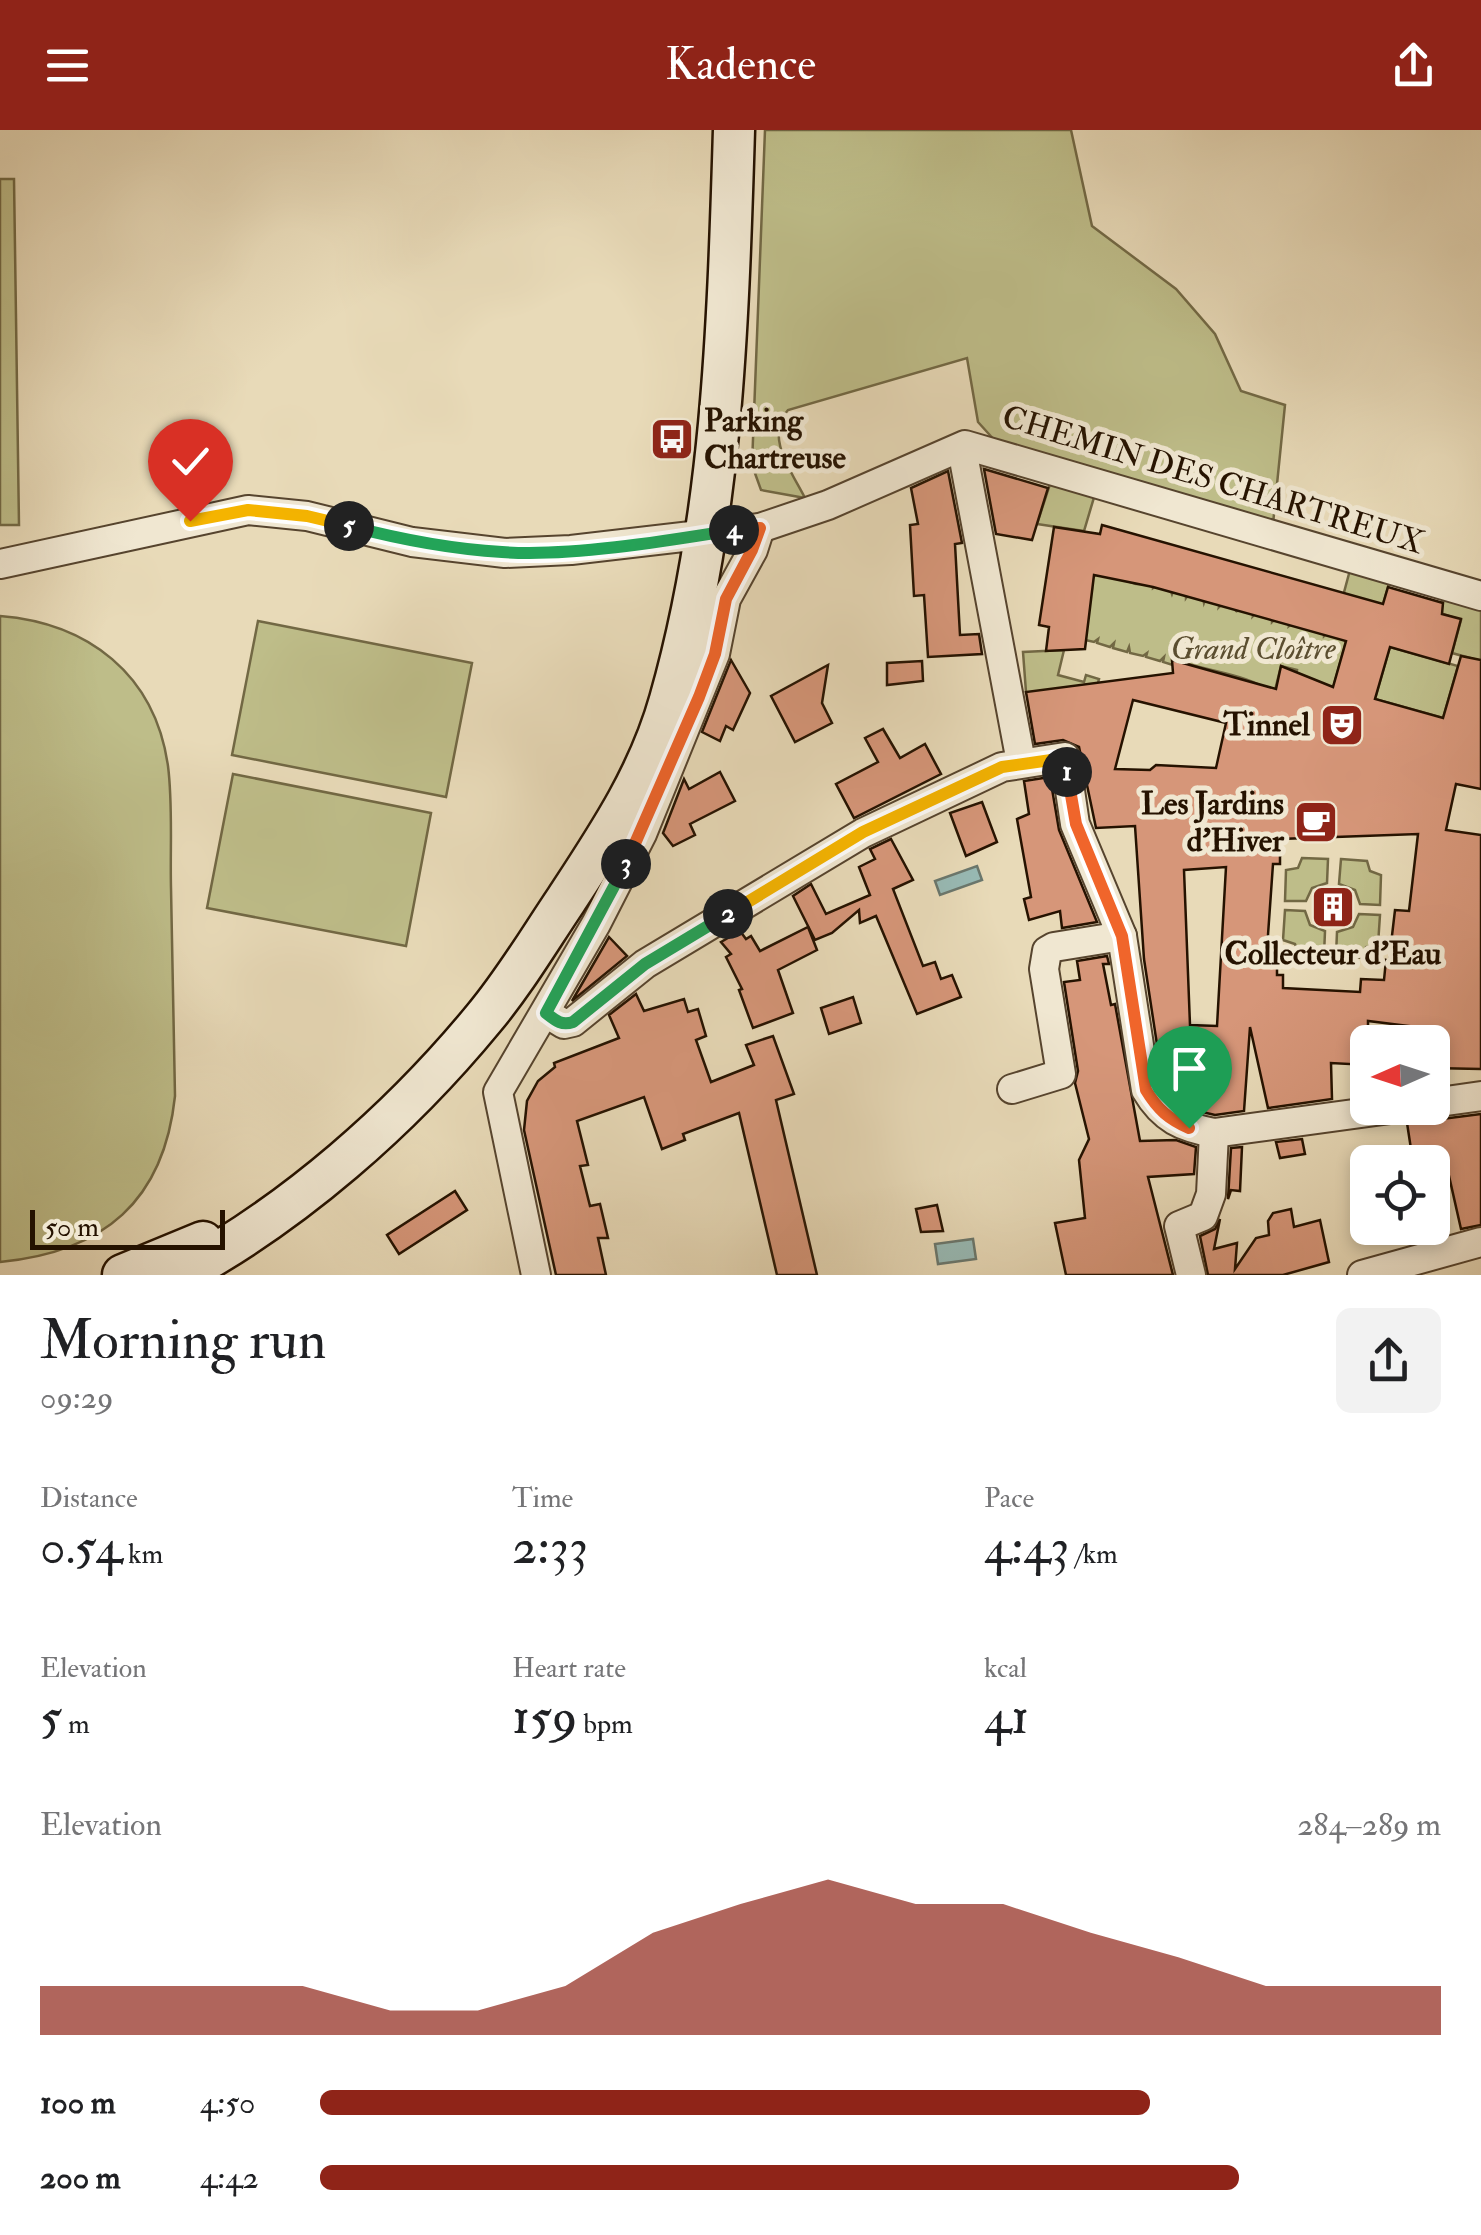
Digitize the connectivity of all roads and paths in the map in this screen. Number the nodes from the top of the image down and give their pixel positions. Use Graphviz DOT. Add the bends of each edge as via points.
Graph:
graph roads {
  1 [pos="731,130"];
  2 [pos="965,465"];
  3 [pos="760,528"];
  4 [pos="694,536"];
  5 [pos="0,564"];
  6 [pos="1481,596"];
  7 [pos="1021,762"];
  8 [pos="1122,936"];
  9 [pos="546,1013"];
  10 [pos="1012,1088"];
  11 [pos="1481,1096"];
  12 [pos="1450,1100"];
  13 [pos="1350,1115"];
  14 [pos="1214,1133"];
  15 [pos="312,1184"];
  16 [pos="1481,1242"];
  17 [pos="123,1275"];
  18 [pos="179,1275"];
  19 [pos="536,1275"];
  20 [pos="1191,1275"];
  21 [pos="1362,1275"];
  1 -- 4 [label="main road" via="728,328"];
  2 -- 7 [label="street"];
  3 -- 4 [label="street, CHEMIN DES CHARTREUX"];
  3 -- 6 [label="street, CHEMIN DES CHARTREUX" via="964,445"];
  3 -- 9 [label="street" via="726,599 715,654 642,834"];
  4 -- 5 [label="street, CHEMIN DES CHARTREUX" via="505,553 248,510"];
  4 -- 15 [label="main road" via="670,702 642,778 608,839 525,965 443,1066 383,1127"];
  7 -- 8 [label="street" via="1065,758 1076,824"];
  7 -- 9 [label="street" via="863,832 645,964 573,1022"];
  8 -- 10 [label="street" via="1046,951 1061,1074"];
  8 -- 14 [label="street" via="1146,1090 1169,1119"];
  9 -- 19 [label="street" via="498,1092"];
  11 -- 12 [label="street"];
  13 -- 14 [label="street"];
  14 -- 20 [label="street" via="1204,1216 1179,1226"];
  15 -- 17 [label="main road" via="197,1246"];
  15 -- 18 [label="main road" via="262,1225"];
  16 -- 21 [label="street"];
}
